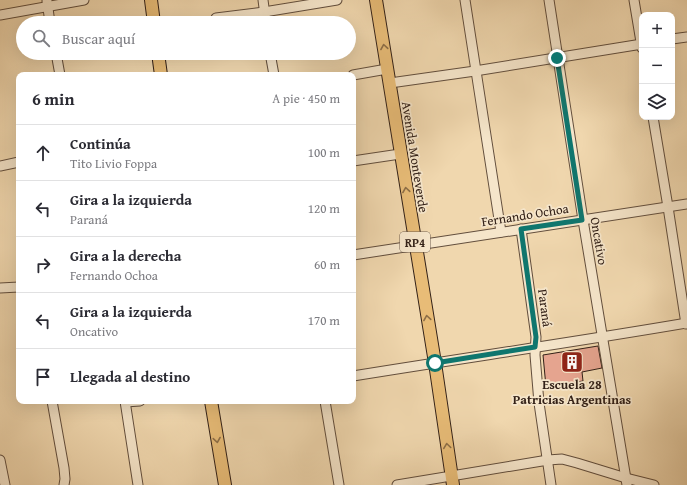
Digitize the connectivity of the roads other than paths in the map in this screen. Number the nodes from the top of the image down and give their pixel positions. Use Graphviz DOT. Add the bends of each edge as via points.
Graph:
graph roads {
  1 [pos="84,0"];
  2 [pos="151,0"];
  3 [pos="263,0"];
  4 [pos="337,0"];
  5 [pos="376,0"];
  6 [pos="465,0"];
  7 [pos="549,0"];
  8 [pos="634,0"];
  9 [pos="47,3"];
  10 [pos="264,12"];
  11 [pos="0,15"];
  12 [pos="49,16"];
  13 [pos="153,16"];
  14 [pos="232,16"];
  15 [pos="265,16"];
  16 [pos="639,29"];
  17 [pos="687,37"];
  18 [pos="675,39"];
  19 [pos="639,46"];
  20 [pos="557,58"];
  21 [pos="57,60"];
  22 [pos="159,60"];
  23 [pos="271,60"];
  24 [pos="387,70"];
  25 [pos="475,71"];
  26 [pos="59,72"];
  27 [pos="161,72"];
  28 [pos="273,72"];
  29 [pos="356,75"];
  30 [pos="390,83"];
  31 [pos="654,120"];
  32 [pos="400,154"];
  33 [pos="356,161"];
  34 [pos="16,163"];
  35 [pos="0,166"];
  36 [pos="687,204"];
  37 [pos="668,207"];
  38 [pos="582,220"];
  39 [pos="521,229"];
  40 [pos="500,232"];
  41 [pos="415,246"];
  42 [pos="356,256"];
  43 [pos="16,287"];
  44 [pos="0,288"];
  45 [pos="686,324"];
  46 [pos="603,338"];
  47 [pos="535,347"];
  48 [pos="435,363"];
  49 [pos="356,376"];
  50 [pos="53,404"];
  51 [pos="125,404"];
  52 [pos="211,404"];
  53 [pos="326,404"];
  54 [pos="0,460"];
  55 [pos="548,460"];
  56 [pos="452,481"];
  57 [pos="627,481"];
  58 [pos="4,485"];
  59 [pos="64,485"];
  60 [pos="138,485"];
  61 [pos="224,485"];
  62 [pos="339,485"];
  63 [pos="397,485"];
  64 [pos="551,485"];
  65 [pos="654,485"];
  1 -- 9 [label="street"];
  2 -- 13 [label="main road"];
  3 -- 10 [label="street"];
  4 -- 10 [label="street"];
  24 -- 5 [label="main road, Avenida Monteverde / RP4, one-way"];
  6 -- 25 [label="street"];
  7 -- 20 [label="street, Oncativo"];
  8 -- 16 [label="street"];
  9 -- 11 [label="street"];
  9 -- 12 [label="street"];
  10 -- 14 [label="street"];
  10 -- 15 [label="street"];
  17 -- 18 [label="street"];
  19 -- 20 [label="street"];
  20 -- 25 [label="street"];
  20 -- 38 [label="street, Oncativo"];
  21 -- 26 [label="street"];
  22 -- 27 [label="main road"];
  23 -- 28 [label="street"];
  24 -- 29 [label="street"];
  24 -- 30 [label="main road, Avenida Monteverde / RP4"];
  25 -- 30 [label="street"];
  25 -- 40 [label="street"];
  30 -- 32 [label="main road, Avenida Monteverde / RP4"];
  31 -- 37 [label="street"];
  32 -- 33 [label="street"];
  41 -- 32 [label="main road, Avenida Monteverde / RP4, one-way"];
  34 -- 35 [label="street"];
  36 -- 37 [label="street, Fernando Ochoa"];
  37 -- 38 [label="street, Fernando Ochoa"];
  37 -- 45 [label="street"];
  38 -- 39 [label="street, Fernando Ochoa"];
  38 -- 46 [label="street, Oncativo"];
  39 -- 40 [label="street, Fernando Ochoa"];
  39 -- 47 [label="street, Paraná" via="536,337"];
  40 -- 41 [label="street, Fernando Ochoa"];
  41 -- 42 [label="street, Fernando Ochoa"];
  48 -- 41 [label="main road, Avenida Monteverde / RP4, one-way"];
  43 -- 44 [label="street"];
  45 -- 46 [label="street"];
  46 -- 47 [label="street"];
  46 -- 57 [label="street, Oncativo"];
  47 -- 48 [label="street"];
  47 -- 55 [label="street, Paraná" via="539,404"];
  48 -- 49 [label="street"];
  56 -- 48 [label="main road, Avenida Monteverde / RP4, one-way"];
  50 -- 59 [label="street" via="64,468"];
  51 -- 60 [label="street"];
  52 -- 61 [label="main road, one-way"];
  53 -- 62 [label="street"];
  54 -- 58 [label="street"];
  55 -- 56 [label="street"];
  55 -- 57 [label="street" via="562,459"];
  55 -- 64 [label="street, Paraná"];
  56 -- 63 [label="street"];
  57 -- 65 [label="street"];
}
